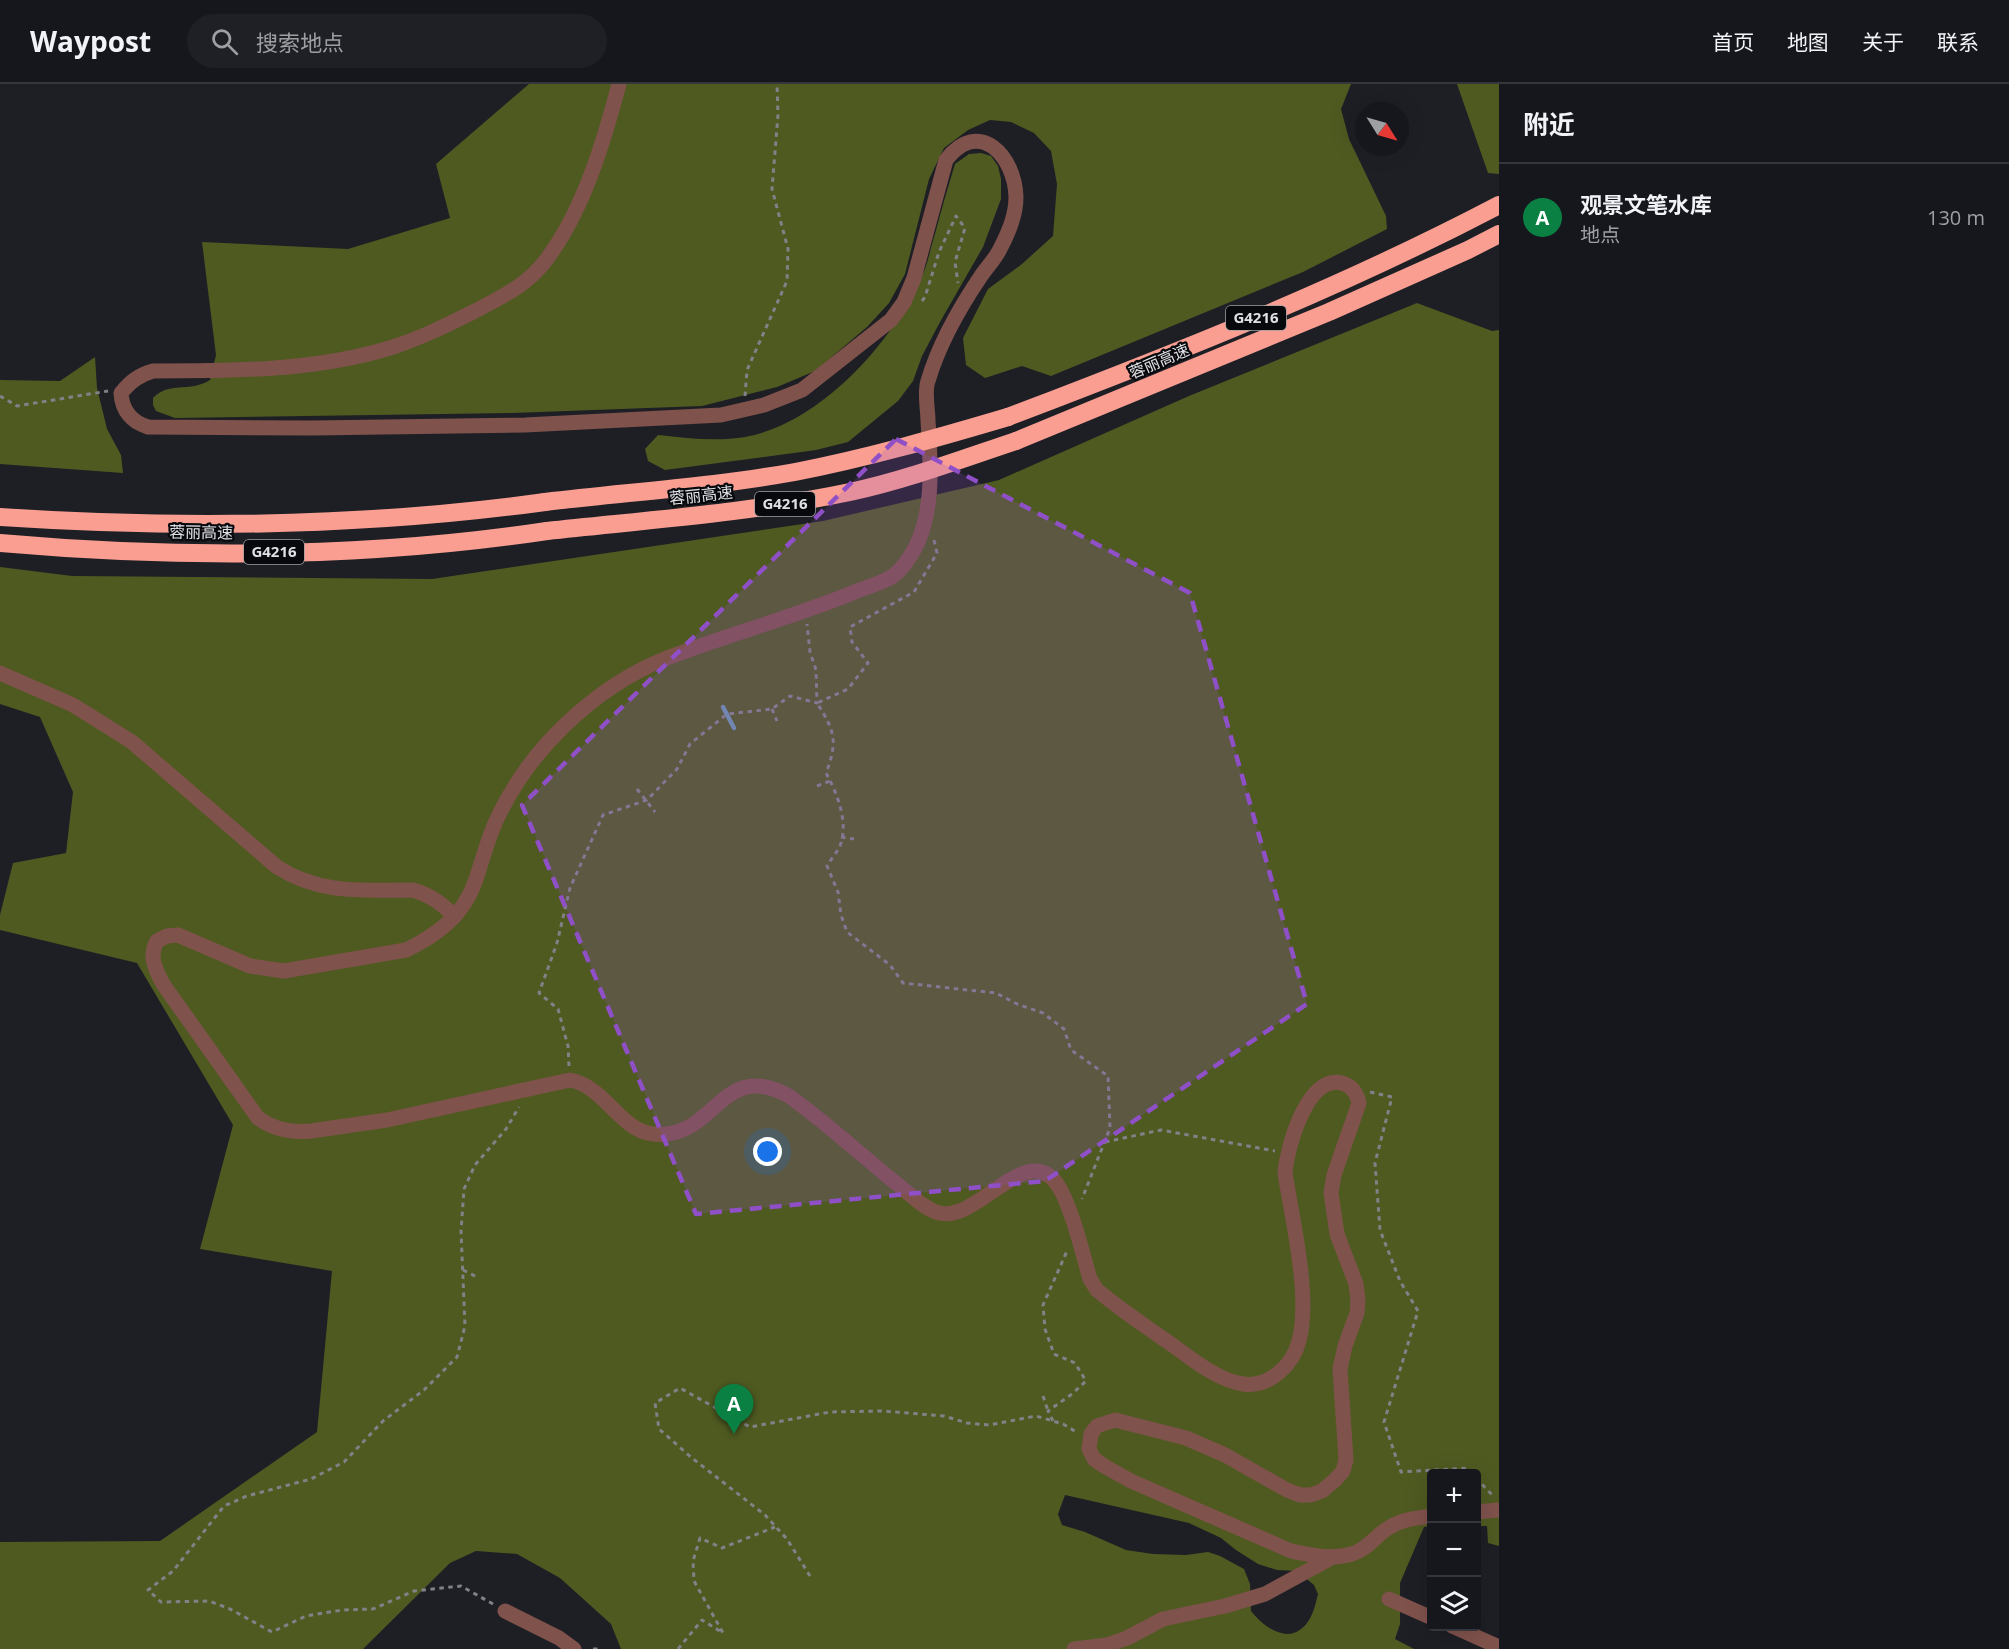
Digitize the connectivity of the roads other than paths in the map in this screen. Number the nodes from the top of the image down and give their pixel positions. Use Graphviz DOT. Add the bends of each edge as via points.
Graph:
graph roads {
  1 [pos="619,84"];
  2 [pos="1499,205"];
  3 [pos="1499,234"];
  4 [pos="0,518"];
  5 [pos="0,543"];
  6 [pos="0,674"];
  7 [pos="454,917"];
  8 [pos="1499,1510"];
  9 [pos="1481,1512"];
  10 [pos="1427,1516"];
  11 [pos="1333,1557"];
  12 [pos="1389,1599"];
  13 [pos="505,1611"];
  14 [pos="1427,1616"];
  15 [pos="1463,1631"];
  16 [pos="1499,1647"];
  17 [pos="574,1649"];
  18 [pos="1074,1649"];
  1 -- 7 [label="street" via="595,164 558,243 537,271 509,294 436,331 369,353 255,369 153,371 136,377 121,393 128,415 148,426 525,425 721,415 745,410 802,390 891,321 915,278 946,160 958,147 976,142 990,145 1002,154 1012,176 1015,212 1000,250 953,324 927,384 928,508 918,544 903,566 893,576 665,659 622,681 583,710 548,743 518,781 487,843 474,885"];
  2 -- 4 [label="highway, 蓉丽高速 / G4216, bridge" via="1288,304 1008,417 896,450 794,472 729,483 416,517 283,524 119,524"];
  3 -- 5 [label="highway, 蓉丽高速 / G4216, bridge" via="1329,312 1016,441 853,491 764,508 479,541 343,551 188,552"];
  6 -- 7 [label="street" via="63,700 117,731 288,874 309,884 338,890 412,890 432,897"];
  7 -- 11 [label="street" via="439,932 406,950 284,971 250,966 178,935 157,941 153,963 163,984 258,1118 277,1129 300,1132 387,1120 570,1080 589,1087 629,1125 653,1134 667,1134 686,1128 744,1087 761,1085 779,1090 799,1103 936,1212 956,1213 1017,1175 1040,1171 1056,1183 1064,1197 1097,1290 1199,1363 1242,1384 1268,1381 1283,1369 1299,1340 1303,1311 1301,1273 1285,1173 1288,1153 1298,1122 1318,1090 1336,1083 1351,1088 1359,1103 1331,1193 1337,1234 1356,1284 1358,1301 1340,1369 1346,1460 1342,1471 1322,1491 1300,1495 1186,1438 1115,1420 1097,1426 1091,1434 1089,1449 1104,1466 1173,1500 1291,1551"];
  8 -- 9 [label="street"];
  10 -- 11 [label="street" via="1390,1527 1353,1554"];
  11 -- 18 [label="street" via="1265,1594 1163,1619 1107,1645"];
  12 -- 14 [label="street"];
  13 -- 17 [label="street"];
  15 -- 16 [label="street"];
}
